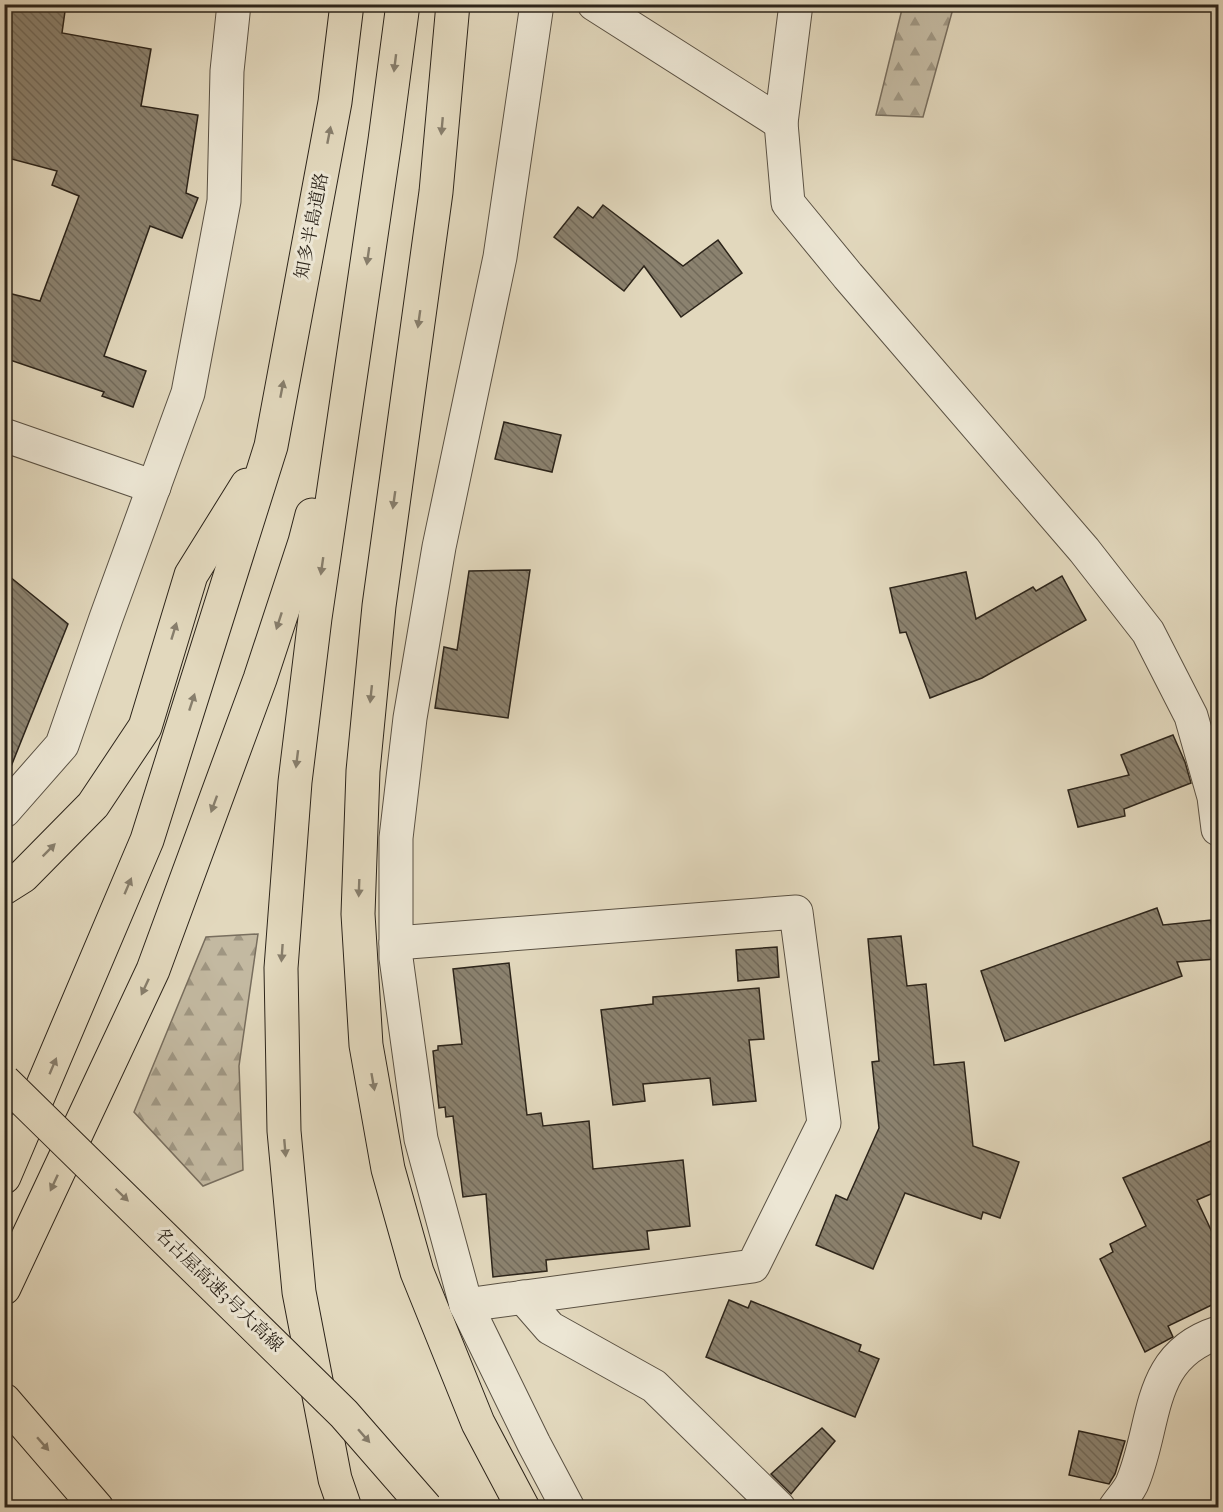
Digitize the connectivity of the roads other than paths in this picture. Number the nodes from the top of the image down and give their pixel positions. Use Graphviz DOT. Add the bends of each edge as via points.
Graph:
graph roads {
  1 [pos="234,4"];
  2 [pos="347,4"];
  3 [pos="403,4"];
  4 [pos="453,4"];
  5 [pos="477,4"];
  6 [pos="537,4"];
  7 [pos="594,4"];
  8 [pos="796,4"];
  9 [pos="447,79"];
  10 [pos="781,123"];
  11 [pos="355,341"];
  12 [pos="4,435"];
  13 [pos="271,446"];
  14 [pos="154,486"];
  15 [pos="4,811"];
  16 [pos="1218,829"];
  17 [pos="4,888"];
  18 [pos="396,943"];
  19 [pos="4,1081"];
  20 [pos="4,1177"];
  21 [pos="4,1288"];
  22 [pos="523,1298"];
  23 [pos="466,1305"];
  24 [pos="1218,1333"];
  25 [pos="4,1400"];
  26 [pos="97,1508"];
  27 [pos="345,1508"];
  28 [pos="426,1508"];
  29 [pos="523,1508"];
  30 [pos="568,1508"];
  31 [pos="779,1508"];
  32 [pos="1115,1508"];
  1 -- 14 [label="street" via="227,71 224,201 188,393"];
  13 -- 2 [label="highway, 知多半島道路, one-way" via="335,102"];
  3 -- 11 [label="highway, one-way"];
  4 -- 9 [label="highway"];
  5 -- 9 [label="highway"];
  6 -- 18 [label="street" via="500,257 439,547 410,718 396,838"];
  7 -- 10 [label="street"];
  8 -- 10 [label="street"];
  9 -- 29 [label="highway, one-way" via="436,192 379,606 363,771 358,914 366,1045 388,1169 417,1272 478,1423"];
  10 -- 16 [label="street" via="788,203 1084,550 1148,632 1191,716 1214,797"];
  11 -- 21 [label="highway, one-way" via="305,542 260,679 153,970"];
  11 -- 27 [label="highway, one-way" via="295,782 280,968 284,1131 299,1292 335,1479"];
  12 -- 14 [label="street"];
  17 -- 13 [label="highway, one-way" via="23,876 93,806 145,727 191,575"];
  20 -- 13 [label="highway, 知多半島道路, one-way" via="147,840"];
  14 -- 15 [label="street" via="62,745"];
  18 -- 22 [label="street" via="796,912 824,1122 753,1266"];
  18 -- 23 [label="street" via="421,1139"];
  19 -- 28 [label="highway, 名古屋高速3号大高線, one-way, bridge" via="344,1414"];
  22 -- 23 [label="street"];
  22 -- 31 [label="street" via="550,1328 654,1386"];
  23 -- 30 [label="street"];
  24 -- 32 [label="street" via="1187,1347 1163,1377 1133,1483"];
  25 -- 26 [label="highway, one-way"];
}
